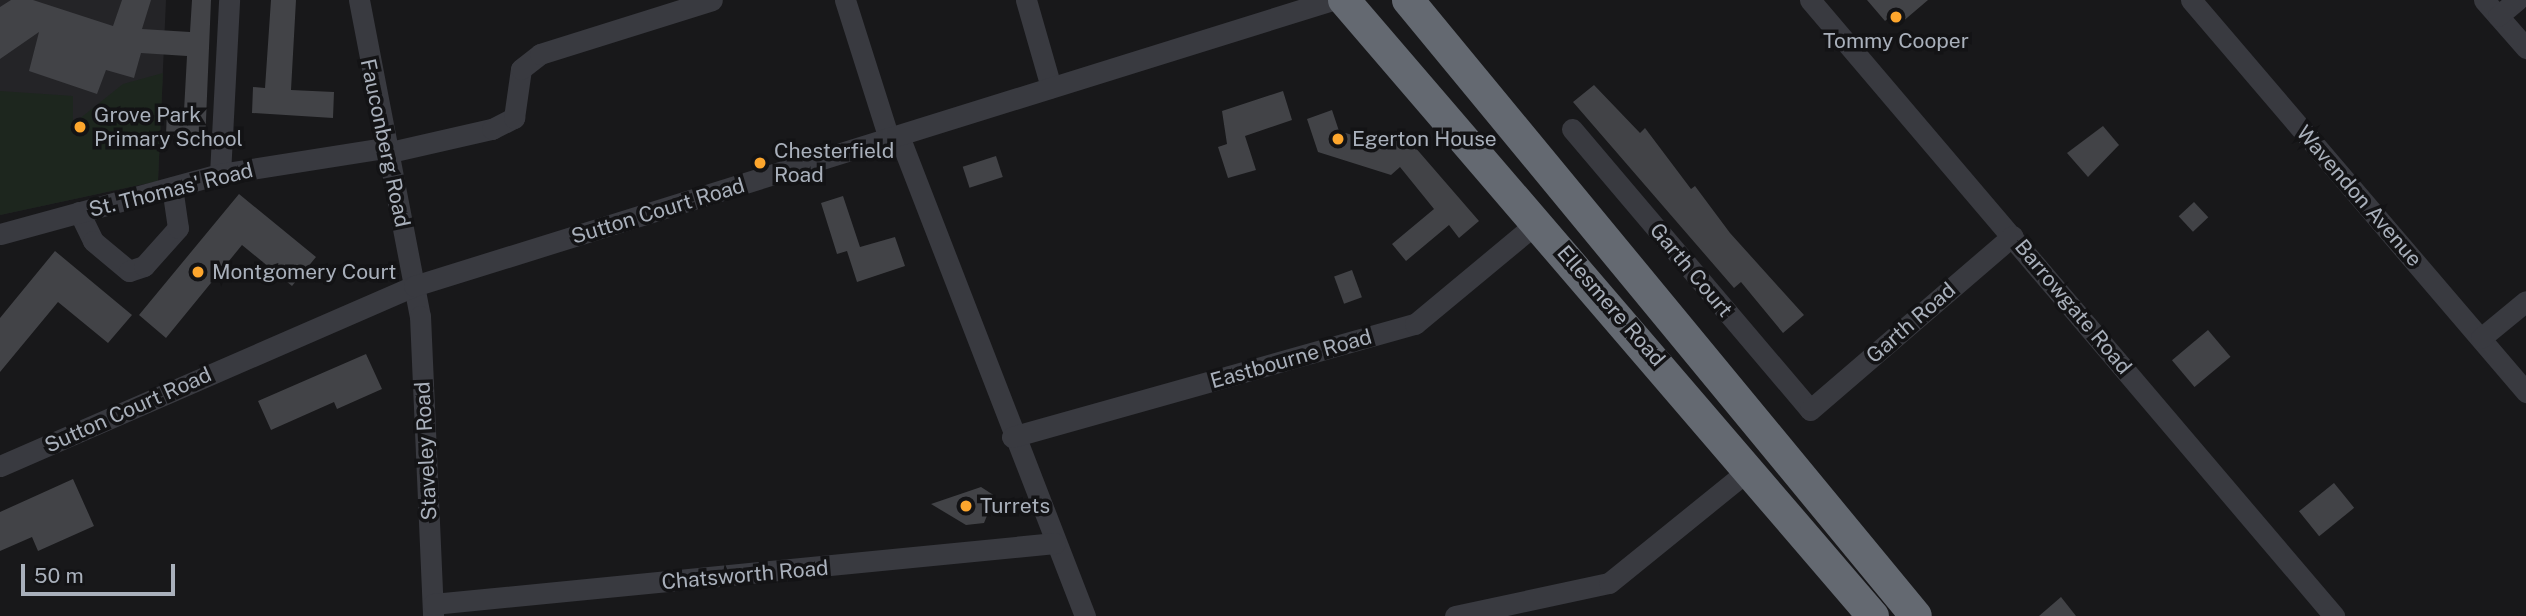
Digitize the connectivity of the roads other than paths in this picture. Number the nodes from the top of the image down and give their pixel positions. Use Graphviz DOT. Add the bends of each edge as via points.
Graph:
graph roads {
  1 [pos="229,0"];
  2 [pos="359,0"];
  3 [pos="712,0"];
  4 [pos="845,0"];
  5 [pos="1026,0"];
  6 [pos="1332,0"];
  7 [pos="1344,0"];
  8 [pos="1408,0"];
  9 [pos="1810,0"];
  10 [pos="2191,0"];
  11 [pos="2484,0"];
  12 [pos="2517,0"];
  13 [pos="2498,16"];
  14 [pos="2526,48"];
  15 [pos="1051,87"];
  16 [pos="1572,129"];
  17 [pos="894,137"];
  18 [pos="386,151"];
  19 [pos="220,174"];
  20 [pos="172,187"];
  21 [pos="79,212"];
  22 [pos="1538,222"];
  23 [pos="0,234"];
  24 [pos="2012,236"];
  25 [pos="414,286"];
  26 [pos="2526,301"];
  27 [pos="2481,338"];
  28 [pos="2526,392"];
  29 [pos="1810,410"];
  30 [pos="1013,437"];
  31 [pos="0,466"];
  32 [pos="1750,469"];
  33 [pos="1055,543"];
  34 [pos="1552,606"];
  35 [pos="433,610"];
  36 [pos="1085,616"];
  37 [pos="1455,616"];
  38 [pos="1873,616"];
  39 [pos="1916,616"];
  40 [pos="2334,616"];
  1 -- 19 [label="street"];
  2 -- 18 [label="street, Fauconberg Road"];
  3 -- 18 [label="street, St. Thomas' Road" via="540,54 521,69 514,118 492,129"];
  4 -- 17 [label="street"];
  5 -- 15 [label="street"];
  6 -- 15 [label="street, Sutton Court Road"];
  7 -- 22 [label="highway, Ellesmere Road"];
  8 -- 39 [label="highway, Ellesmere Road"];
  9 -- 24 [label="street, Barrowgate Road"];
  10 -- 27 [label="street, Wavendon Avenue"];
  11 -- 13 [label="street"];
  12 -- 13 [label="street"];
  13 -- 14 [label="street"];
  15 -- 17 [label="street, Sutton Court Road"];
  16 -- 29 [label="street, Garth Court"];
  17 -- 25 [label="street, Sutton Court Road"];
  17 -- 30 [label="street"];
  18 -- 19 [label="street, St. Thomas' Road"];
  18 -- 25 [label="street, Fauconberg Road"];
  19 -- 20 [label="street, St. Thomas' Road"];
  20 -- 21 [label="street, St. Thomas' Road"];
  20 -- 21 [label="street" via="178,228 144,266 129,271 93,241"];
  21 -- 23 [label="street, St. Thomas' Road"];
  22 -- 30 [label="street, Eastbourne Road" via="1415,324"];
  22 -- 32 [label="highway, Ellesmere Road"];
  24 -- 29 [label="street, Garth Road"];
  24 -- 40 [label="street, Barrowgate Road"];
  25 -- 31 [label="street, Sutton Court Road"];
  25 -- 35 [label="street, Staveley Road"];
  26 -- 27 [label="street"];
  27 -- 28 [label="street, Wavendon Avenue"];
  30 -- 33 [label="street"];
  32 -- 34 [label="street" via="1609,583"];
  32 -- 38 [label="highway, Ellesmere Road"];
  33 -- 35 [label="street, Chatsworth Road"];
  33 -- 36 [label="street"];
  34 -- 37 [label="street"];
}
